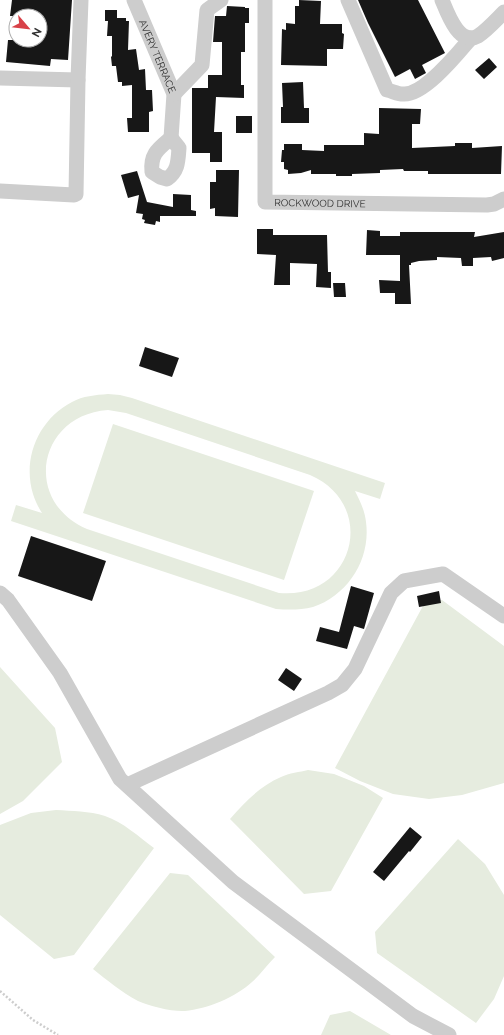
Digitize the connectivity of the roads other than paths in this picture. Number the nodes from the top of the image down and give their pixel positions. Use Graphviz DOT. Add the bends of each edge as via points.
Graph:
graph roads {
  1 [pos="81,0"];
  2 [pos="134,0"];
  3 [pos="221,0"];
  4 [pos="265,0"];
  5 [pos="348,0"];
  6 [pos="442,0"];
  7 [pos="504,12"];
  8 [pos="471,38"];
  9 [pos="0,78"];
  10 [pos="78,80"];
  11 [pos="174,94"];
  12 [pos="171,138"];
  13 [pos="0,190"];
  14 [pos="504,199"];
  15 [pos="0,593"];
  16 [pos="504,616"];
  17 [pos="127,785"];
  18 [pos="449,1035"];
  1 -- 10 [label="street"];
  2 -- 11 [label="street, AVERY TERRACE"];
  3 -- 11 [label="street" via="207,10 202,65"];
  4 -- 14 [label="street, ROCKWOOD DRIVE" via="265,202 487,205"];
  5 -- 8 [label="street" via="388,90 404,94 430,82"];
  6 -- 8 [label="street" via="454,26"];
  7 -- 8 [label="street" via="478,36"];
  9 -- 10 [label="street"];
  10 -- 13 [label="street" via="76,194"];
  11 -- 12 [label="street, AVERY TERRACE"];
  15 -- 17 [label="street" via="8,600 60,673 120,779"];
  16 -- 17 [label="street" via="442,574 404,581 391,593 355,670 342,685 328,694"];
  17 -- 18 [label="street" via="233,882 414,1016"];
}
